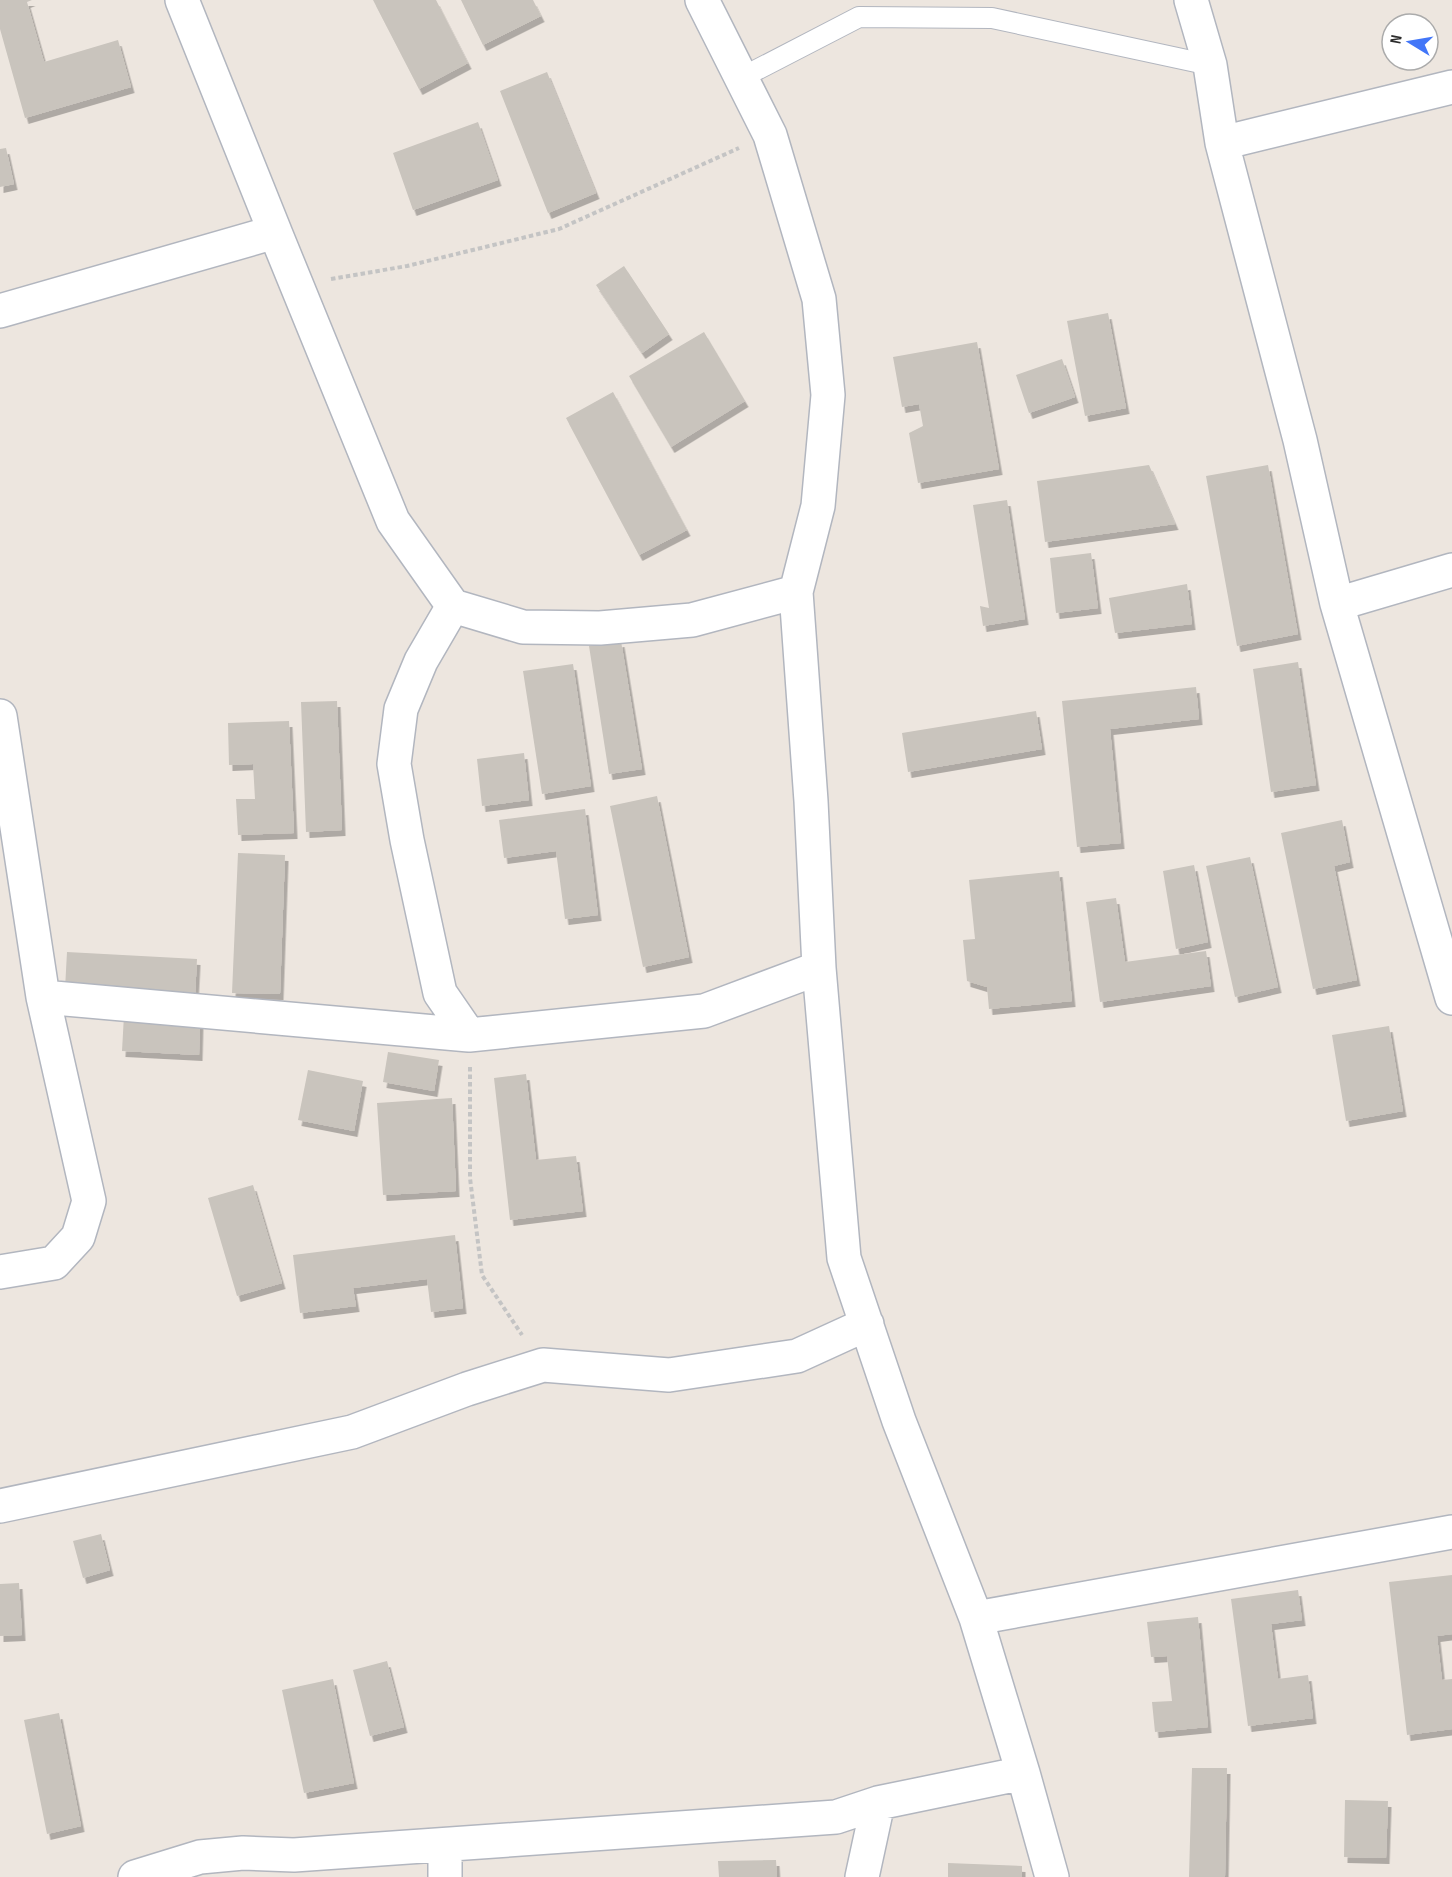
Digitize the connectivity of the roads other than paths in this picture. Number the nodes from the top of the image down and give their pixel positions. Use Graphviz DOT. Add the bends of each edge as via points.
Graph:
graph roads {
  1 [pos="182,0"];
  2 [pos="702,0"];
  3 [pos="1191,0"];
  4 [pos="1210,65"];
  5 [pos="741,78"];
  6 [pos="1452,87"];
  7 [pos="1222,143"];
  8 [pos="275,232"];
  9 [pos="0,311"];
  10 [pos="1452,570"];
  11 [pos="796,592"];
  12 [pos="1337,604"];
  13 [pos="453,606"];
  14 [pos="0,716"];
  15 [pos="819,968"];
  16 [pos="43,997"];
  17 [pos="1452,998"];
  18 [pos="469,1035"];
  19 [pos="0,1272"];
  20 [pos="867,1324"];
  21 [pos="0,1506"];
  22 [pos="1452,1532"];
  23 [pos="976,1618"];
  24 [pos="1023,1773"];
  25 [pos="878,1803"];
  26 [pos="445,1845"];
  27 [pos="135,1877"];
  28 [pos="446,1877"];
  29 [pos="862,1877"];
  30 [pos="1052,1877"];
  1 -- 8 [label="street"];
  2 -- 5 [label="street"];
  3 -- 4 [label="street"];
  4 -- 5 [label="lane" via="992,18 859,17"];
  4 -- 7 [label="street"];
  5 -- 11 [label="street" via="770,135 819,299 828,395 818,506"];
  6 -- 7 [label="street"];
  7 -- 12 [label="street"];
  8 -- 9 [label="street"];
  8 -- 13 [label="street" via="393,521"];
  10 -- 12 [label="street"];
  11 -- 13 [label="street" via="692,620 600,628 523,627"];
  11 -- 15 [label="street"];
  12 -- 17 [label="street"];
  13 -- 18 [label="street" via="421,661 401,709 394,764 440,993"];
  14 -- 16 [label="street"];
  15 -- 18 [label="street" via="704,1011"];
  15 -- 20 [label="street" via="844,1258"];
  16 -- 18 [label="street"];
  16 -- 19 [label="street" via="89,1201 78,1237 54,1263"];
  20 -- 21 [label="street" via="797,1356 669,1375 543,1365 352,1432"];
  20 -- 23 [label="street" via="898,1421"];
  22 -- 23 [label="street"];
  23 -- 24 [label="street"];
  24 -- 25 [label="street"];
  24 -- 30 [label="street"];
  25 -- 26 [label="street" via="836,1817"];
  25 -- 29 [label="street"];
  26 -- 27 [label="street" via="200,1857"];
  26 -- 28 [label="street"];
}
